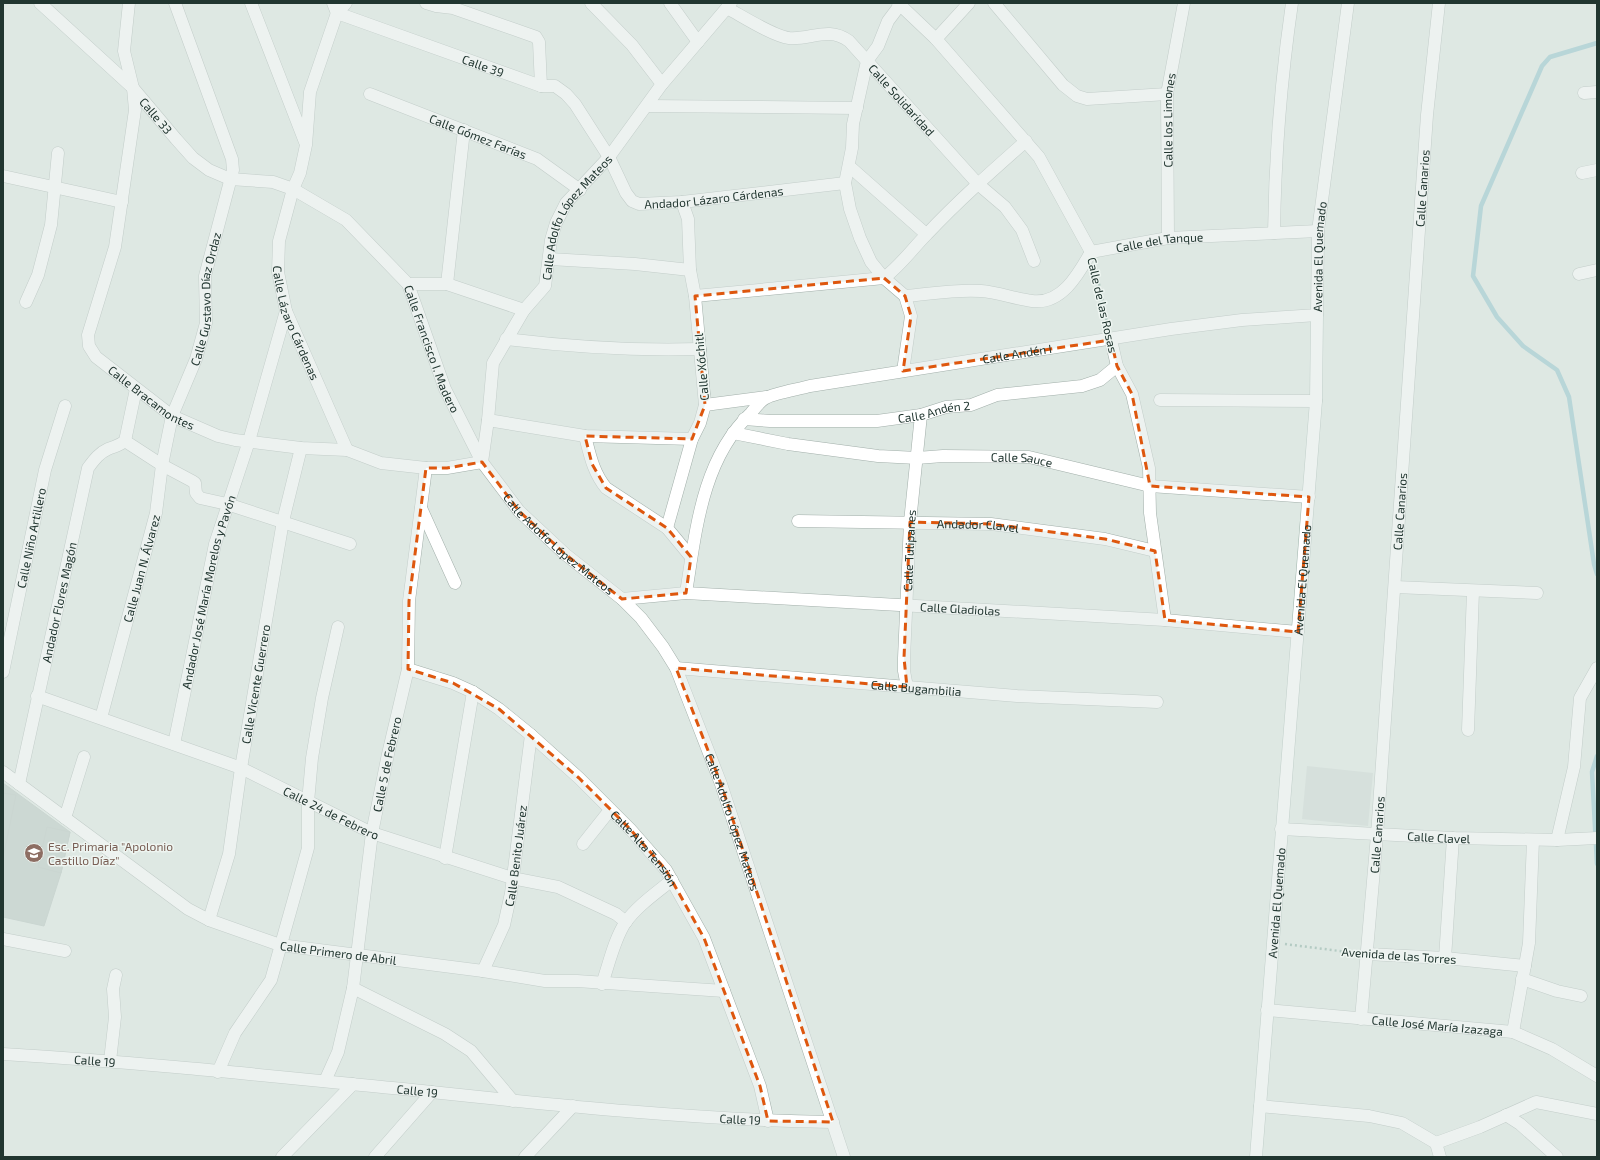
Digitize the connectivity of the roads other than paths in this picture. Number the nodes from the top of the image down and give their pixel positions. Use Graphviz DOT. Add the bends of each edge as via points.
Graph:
graph roads {
  1 [pos="40,3"];
  2 [pos="129,3"];
  3 [pos="175,3"];
  4 [pos="250,3"];
  5 [pos="346,3"];
  6 [pos="426,3"];
  7 [pos="591,3"];
  8 [pos="670,3"];
  9 [pos="969,3"];
  10 [pos="994,3"];
  11 [pos="1184,3"];
  12 [pos="1292,3"];
  13 [pos="1348,3"];
  14 [pos="1439,3"];
  15 [pos="899,4"];
  16 [pos="729,6"];
  17 [pos="335,8"];
  18 [pos="936,38"];
  19 [pos="698,42"];
  20 [pos="867,60"];
  21 [pos="662,84"];
  22 [pos="541,86"];
  23 [pos="133,88"];
  24 [pos="1597,92"];
  25 [pos="1584,93"];
  26 [pos="370,94"];
  27 [pos="1167,94"];
  28 [pos="647,106"];
  29 [pos="857,108"];
  30 [pos="464,130"];
  31 [pos="1026,141"];
  32 [pos="306,145"];
  33 [pos="58,153"];
  34 [pos="609,157"];
  35 [pos="849,166"];
  36 [pos="1597,170"];
  37 [pos="1582,173"];
  38 [pos="3,176"];
  39 [pos="230,179"];
  40 [pos="845,183"];
  41 [pos="978,184"];
  42 [pos="55,187"];
  43 [pos="293,189"];
  44 [pos="580,190"];
  45 [pos="122,202"];
  46 [pos="682,202"];
  47 [pos="1318,231"];
  48 [pos="1274,232"];
  49 [pos="926,234"];
  50 [pos="1168,238"];
  51 [pos="1091,252"];
  52 [pos="550,259"];
  53 [pos="1034,261"];
  54 [pos="690,270"];
  55 [pos="1597,270"];
  56 [pos="1579,274"];
  57 [pos="884,278"];
  58 [pos="408,284"];
  59 [pos="447,284"];
  60 [pos="695,296"];
  61 [pos="905,296"];
  62 [pos="26,302"];
  63 [pos="524,310"];
  64 [pos="286,311"];
  65 [pos="1317,315"];
  66 [pos="506,340"];
  67 [pos="1111,340"];
  68 [pos="700,349"];
  69 [pos="1117,366"];
  70 [pos="903,371"];
  71 [pos="136,389"];
  72 [pos="766,397"];
  73 [pos="1160,400"];
  74 [pos="1316,401"];
  75 [pos="705,405"];
  76 [pos="65,406"];
  77 [pos="921,415"];
  78 [pos="172,416"];
  79 [pos="744,419"];
  80 [pos="488,420"];
  81 [pos="733,433"];
  82 [pos="585,436"];
  83 [pos="692,439"];
  84 [pos="125,441"];
  85 [pos="248,441"];
  86 [pos="301,448"];
  87 [pos="347,450"];
  88 [pos="917,458"];
  89 [pos="482,462"];
  90 [pos="162,465"];
  91 [pos="426,468"];
  92 [pos="1150,486"];
  93 [pos="1309,497"];
  94 [pos="227,504"];
  95 [pos="421,506"];
  96 [pos="283,521"];
  97 [pos="798,521"];
  98 [pos="910,522"];
  99 [pos="667,528"];
  100 [pos="350,544"];
  101 [pos="1155,551"];
  102 [pos="691,557"];
  103 [pos="455,583"];
  104 [pos="1395,587"];
  105 [pos="1473,591"];
  106 [pos="686,593"];
  107 [pos="1537,593"];
  108 [pos="622,599"];
  109 [pos="906,606"];
  110 [pos="1165,620"];
  111 [pos="338,628"];
  112 [pos="1298,632"];
  113 [pos="676,668"];
  114 [pos="1597,668"];
  115 [pos="408,669"];
  116 [pos="3,672"];
  117 [pos="908,687"];
  118 [pos="473,692"];
  119 [pos="37,696"];
  120 [pos="1157,702"];
  121 [pos="101,718"];
  122 [pos="1468,730"];
  123 [pos="531,735"];
  124 [pos="174,744"];
  125 [pos="84,757"];
  126 [pos="241,768"];
  127 [pos="3,772"];
  128 [pos="19,784"];
  129 [pos="308,802"];
  130 [pos="610,810"];
  131 [pos="65,818"];
  132 [pos="1282,829"];
  133 [pos="372,833"];
  134 [pos="1377,835"];
  135 [pos="1452,838"];
  136 [pos="1597,838"];
  137 [pos="1533,840"];
  138 [pos="1557,840"];
  139 [pos="583,844"];
  140 [pos="445,858"];
  141 [pos="512,878"];
  142 [pos="672,880"];
  143 [pos="209,920"];
  144 [pos="626,922"];
  145 [pos="3,939"];
  146 [pos="280,945"];
  147 [pos="65,951"];
  148 [pos="1367,954"];
  149 [pos="358,955"];
  150 [pos="1445,958"];
  151 [pos="1525,966"];
  152 [pos="483,971"];
  153 [pos="116,975"];
  154 [pos="1522,979"];
  155 [pos="602,984"];
  156 [pos="353,988"];
  157 [pos="724,991"];
  158 [pos="1581,996"];
  159 [pos="1267,1010"];
  160 [pos="1361,1019"];
  161 [pos="1513,1032"];
  162 [pos="3,1054"];
  163 [pos="110,1060"];
  164 [pos="218,1072"];
  165 [pos="1597,1076"];
  166 [pos="325,1081"];
  167 [pos="353,1084"];
  168 [pos="432,1092"];
  169 [pos="513,1101"];
  170 [pos="573,1106"];
  171 [pos="1260,1106"];
  172 [pos="1597,1114"];
  173 [pos="1506,1115"];
  174 [pos="768,1121"];
  175 [pos="833,1122"];
  176 [pos="1436,1143"];
  177 [pos="282,1157"];
  178 [pos="375,1157"];
  179 [pos="525,1157"];
  180 [pos="844,1157"];
  181 [pos="1256,1157"];
  182 [pos="1440,1157"];
  183 [pos="1558,1157"];
  1 -- 23 [label="street, Calle 33"];
  2 -- 23 [label="street, Calle Bracamontes" via="124,51"];
  3 -- 39 [label="street, Calle Gustavo Díaz Ordaz" via="232,160 233,170"];
  4 -- 32 [label="street"];
  5 -- 17 [label="street"];
  6 -- 22 [label="street" via="453,8 526,32 538,39"];
  7 -- 21 [label="street" via="632,45"];
  8 -- 19 [label="street"];
  9 -- 18 [label="street"];
  10 -- 27 [label="street" via="1063,85 1077,96 1087,99"];
  11 -- 27 [label="street, Calle los Limones"];
  12 -- 48 [label="street" via="1275,161"];
  13 -- 47 [label="street, Avenida El Quemado"];
  14 -- 104 [label="street, Calle Canarios" via="1427,115"];
  15 -- 18 [label="street, Calle de las Rosas"];
  15 -- 20 [label="street" via="888,20 878,46"];
  16 -- 19 [label="street, Calle Adolfo López Mateos"];
  16 -- 20 [label="street, Calle Solidaridad" via="764,28 788,38 821,33 842,36"];
  17 -- 22 [label="street, Calle 39"];
  17 -- 32 [label="street, Calle Lázaro Cárdenas" via="310,92"];
  18 -- 31 [label="street, Calle de las Rosas"];
  19 -- 21 [label="street, Calle Adolfo López Mateos"];
  20 -- 29 [label="street"];
  20 -- 41 [label="street, Calle Solidaridad"];
  21 -- 28 [label="street, Calle Adolfo López Mateos"];
  22 -- 34 [label="street, Calle 39" via="555,86 566,94"];
  23 -- 39 [label="street, Calle 33" via="193,158 209,170"];
  23 -- 45 [label="street, Calle Bracamontes" via="135,110"];
  24 -- 25 [label="street"];
  26 -- 30 [label="street, Calle Gómez Farías"];
  27 -- 50 [label="street, Calle los Limones"];
  28 -- 29 [label="street"];
  28 -- 34 [label="street, Calle Adolfo López Mateos"];
  29 -- 35 [label="street"];
  30 -- 44 [label="street, Calle Gómez Farías" via="537,159"];
  30 -- 59 [label="street"];
  31 -- 41 [label="street"];
  31 -- 51 [label="street, Calle de las Rosas" via="1039,156"];
  32 -- 43 [label="street, Calle Lázaro Cárdenas" via="300,173"];
  33 -- 42 [label="street"];
  34 -- 44 [label="street, Calle Adolfo López Mateos"];
  34 -- 46 [label="street, Andador Lázaro Cárdenas" via="632,201 639,204"];
  35 -- 40 [label="street"];
  35 -- 49 [label="street"];
  36 -- 37 [label="street"];
  38 -- 42 [label="street"];
  39 -- 43 [label="street, Calle 33" via="273,182"];
  39 -- 78 [label="street, Calle Gustavo Díaz Ordaz" via="205,276 206,323 196,359"];
  40 -- 46 [label="street, Andador Lázaro Cárdenas"];
  40 -- 57 [label="street" via="850,209 860,238 871,262"];
  41 -- 49 [label="street"];
  41 -- 53 [label="street, Calle Solidaridad" via="1005,207 1022,230"];
  42 -- 45 [label="street"];
  42 -- 62 [label="street" via="52,225 38,275"];
  43 -- 58 [label="street, Calle Francisco I. Madero" via="346,220"];
  43 -- 64 [label="street, Calle Lázaro Cárdenas" via="279,241 278,272"];
  44 -- 52 [label="street, Calle Adolfo López Mateos" via="566,203 556,223 551,240"];
  45 -- 71 [label="street, Calle Bracamontes" via="116,247 88,335 89,346 96,357"];
  46 -- 54 [label="street, Calle Xóchitl" via="688,219"];
  47 -- 48 [label="street, Calle del Tanque"];
  47 -- 65 [label="street, Avenida El Quemado"];
  48 -- 50 [label="street, Calle del Tanque"];
  49 -- 57 [label="street" via="896,269"];
  50 -- 51 [label="street, Calle del Tanque"];
  51 -- 61 [label="street" via="1066,289 1049,299 1034,302 982,291"];
  52 -- 54 [label="street"];
  52 -- 63 [label="street, Calle Adolfo López Mateos" via="545,286"];
  54 -- 60 [label="street, Calle Xóchitl"];
  55 -- 56 [label="street"];
  57 -- 60 [label="street"];
  57 -- 61 [label="street"];
  58 -- 59 [label="street"];
  58 -- 89 [label="street, Calle Francisco I. Madero" via="445,389"];
  59 -- 63 [label="street"];
  60 -- 68 [label="street, Calle Xóchitl"];
  61 -- 70 [label="street" via="911,316"];
  63 -- 66 [label="street, Calle Adolfo López Mateos"];
  64 -- 85 [label="street"];
  64 -- 87 [label="street, Calle Lázaro Cárdenas"];
  65 -- 67 [label="street, Calle Andén I" via="1234,321"];
  65 -- 74 [label="street, Avenida El Quemado"];
  66 -- 68 [label="street" via="643,351"];
  66 -- 80 [label="street, Calle Adolfo López Mateos" via="493,362"];
  67 -- 69 [label="street, Calle de las Rosas"];
  67 -- 70 [label="street, Calle Andén I"];
  68 -- 75 [label="street, Calle Xóchitl"];
  69 -- 77 [label="street, Calle Andén 2" via="1100,380 1082,386 997,395 971,405 946,407"];
  69 -- 92 [label="street, Calle de las Rosas" via="1132,394 1149,468"];
  70 -- 72 [label="street, Calle Andén I" via="810,386"];
  71 -- 78 [label="street, Calle Bracamontes"];
  71 -- 84 [label="street"];
  72 -- 75 [label="street, Calle Andén I"];
  72 -- 79 [label="street"];
  73 -- 74 [label="street"];
  74 -- 93 [label="street, Avenida El Quemado"];
  75 -- 83 [label="street, Calle Xóchitl"];
  76 -- 116 [label="street, Calle Niño Artillero" via="45,470"];
  77 -- 79 [label="street, Calle Andén 2" via="877,421"];
  77 -- 88 [label="street, Calle Tulipanes"];
  78 -- 85 [label="street, Calle Bracamontes" via="218,436"];
  78 -- 90 [label="street, Calle Juan N. Álvarez"];
  79 -- 81 [label="street"];
  80 -- 82 [label="street"];
  80 -- 89 [label="street, Calle Adolfo López Mateos"];
  81 -- 88 [label="street, Calle Sauce" via="826,449"];
  81 -- 102 [label="street" via="722,449 699,509"];
  82 -- 83 [label="street"];
  82 -- 99 [label="street" via="592,464 606,488"];
  83 -- 99 [label="street, Calle Xóchitl"];
  84 -- 90 [label="street"];
  84 -- 119 [label="street, Andador Flores Magón" via="96,457 88,468"];
  85 -- 86 [label="street, Calle Bracamontes"];
  85 -- 94 [label="street, Andador José María Morelos y Pavón"];
  86 -- 87 [label="street, Calle Bracamontes"];
  86 -- 96 [label="street, Calle Vicente Guerrero"];
  87 -- 91 [label="street, Calle Bracamontes" via="381,463"];
  88 -- 92 [label="street, Calle Sauce" via="1029,457"];
  88 -- 98 [label="street, Calle Tulipanes"];
  89 -- 91 [label="street, Calle Bracamontes" via="448,468"];
  89 -- 108 [label="street, Calle Adolfo López Mateos" via="519,511 565,554"];
  90 -- 94 [label="street" via="195,483 196,494 200,498"];
  90 -- 121 [label="street, Calle Juan N. Álvarez" via="156,513"];
  91 -- 95 [label="street, Calle 5 de Febrero"];
  92 -- 93 [label="street, Calle Sauce"];
  92 -- 101 [label="street, Calle de las Rosas" via="1150,513"];
  93 -- 112 [label="street, Avenida El Quemado"];
  94 -- 96 [label="street"];
  94 -- 124 [label="street, Andador José María Morelos y Pavón" via="215,544"];
  95 -- 103 [label="street"];
  95 -- 115 [label="street, Calle 5 de Febrero" via="409,601"];
  96 -- 100 [label="street"];
  96 -- 126 [label="street, Calle Vicente Guerrero"];
  97 -- 98 [label="street, Andador Clavel"];
  98 -- 101 [label="street, Andador Clavel" via="991,524 1105,539"];
  98 -- 109 [label="street, Calle Tulipanes"];
  99 -- 102 [label="street"];
  101 -- 110 [label="street, Calle de las Rosas"];
  102 -- 106 [label="street"];
  104 -- 105 [label="street"];
  104 -- 134 [label="street, Calle Canarios"];
  105 -- 107 [label="street"];
  105 -- 122 [label="street"];
  106 -- 108 [label="street, Calle Gladiolas"];
  106 -- 109 [label="street, Calle Gladiolas"];
  108 -- 113 [label="street, Calle Adolfo López Mateos" via="641,618"];
  109 -- 110 [label="street, Calle Gladiolas"];
  109 -- 117 [label="street, Calle Tulipanes" via="904,671"];
  110 -- 112 [label="street, Calle Gladiolas"];
  111 -- 129 [label="street" via="322,698"];
  112 -- 132 [label="street, Avenida El Quemado"];
  113 -- 117 [label="street, Calle Bugambilia"];
  113 -- 175 [label="street, Calle Adolfo López Mateos" via="720,784"];
  114 -- 138 [label="street" via="1580,698 1574,767"];
  115 -- 118 [label="street, Calle Alta Tensión"];
  115 -- 133 [label="street, Calle 5 de Febrero"];
  117 -- 120 [label="street, Calle Bugambilia" via="1017,696"];
  118 -- 123 [label="street, Calle Alta Tensión"];
  118 -- 140 [label="street"];
  119 -- 121 [label="street, Calle 24 de Febrero"];
  119 -- 128 [label="street, Andador Flores Magón"];
  121 -- 124 [label="street, Calle 24 de Febrero"];
  123 -- 130 [label="street, Calle Alta Tensión"];
  123 -- 141 [label="street, Calle Benito Juárez"];
  124 -- 126 [label="street, Calle 24 de Febrero"];
  125 -- 131 [label="street"];
  126 -- 129 [label="street, Calle 24 de Febrero"];
  126 -- 143 [label="street, Calle Vicente Guerrero" via="229,854"];
  127 -- 128 [label="street, Calle Primero de Abril"];
  128 -- 131 [label="street, Calle Primero de Abril"];
  129 -- 133 [label="street, Calle 24 de Febrero"];
  129 -- 146 [label="street" via="308,848"];
  130 -- 139 [label="street"];
  130 -- 142 [label="street, Calle Alta Tensión" via="636,835"];
  131 -- 143 [label="street, Calle Primero de Abril" via="188,909"];
  132 -- 134 [label="street, Calle Clavel"];
  132 -- 159 [label="street, Avenida El Quemado"];
  133 -- 140 [label="street, Calle 24 de Febrero"];
  133 -- 149 [label="street, Calle 5 de Febrero"];
  134 -- 135 [label="street, Calle Clavel"];
  134 -- 148 [label="street, Calle Canarios"];
  135 -- 137 [label="street, Calle Clavel"];
  135 -- 150 [label="street"];
  136 -- 138 [label="street, Calle Clavel"];
  137 -- 138 [label="street, Calle Clavel"];
  137 -- 151 [label="street" via="1529,943"];
  140 -- 141 [label="street, Calle 24 de Febrero"];
  141 -- 144 [label="street, Calle 24 de Febrero" via="558,887 616,914"];
  141 -- 152 [label="street, Calle Benito Juárez" via="504,925"];
  142 -- 144 [label="street"];
  142 -- 157 [label="street, Calle Alta Tensión" via="704,938"];
  143 -- 146 [label="street, Calle Primero de Abril"];
  144 -- 155 [label="street"];
  145 -- 147 [label="street"];
  146 -- 149 [label="street, Calle Primero de Abril"];
  146 -- 164 [label="street" via="271,980 234,1033"];
  148 -- 150 [label="street, Avenida de las Torres"];
  148 -- 160 [label="street, Calle Canarios"];
  149 -- 152 [label="street, Calle Primero de Abril"];
  149 -- 156 [label="street, Calle 5 de Febrero"];
  150 -- 151 [label="street, Avenida de las Torres"];
  151 -- 154 [label="street"];
  152 -- 155 [label="street, Calle Primero de Abril" via="545,981"];
  153 -- 163 [label="street" via="113,989 115,1017"];
  154 -- 158 [label="street"];
  154 -- 161 [label="street"];
  155 -- 157 [label="street, Calle Primero de Abril"];
  156 -- 166 [label="street, Calle 5 de Febrero" via="338,1052"];
  156 -- 169 [label="street" via="445,1034 471,1051"];
  157 -- 174 [label="street, Calle Alta Tensión" via="760,1086"];
  159 -- 160 [label="street, Calle José María Izazaga"];
  159 -- 171 [label="street, Avenida El Quemado"];
  160 -- 161 [label="street, Calle José María Izazaga"];
  161 -- 165 [label="street, Calle José María Izazaga" via="1552,1049"];
  162 -- 163 [label="street, Calle 19"];
  163 -- 164 [label="street, Calle 19"];
  164 -- 166 [label="street, Calle 19"];
  166 -- 167 [label="street, Calle 19"];
  167 -- 168 [label="street, Calle 19"];
  167 -- 177 [label="street"];
  168 -- 169 [label="street, Calle 19"];
  168 -- 178 [label="street"];
  169 -- 170 [label="street, Calle 19"];
  170 -- 174 [label="street, Calle 19"];
  170 -- 179 [label="street"];
  171 -- 176 [label="street" via="1370,1116 1402,1123"];
  171 -- 181 [label="street, Avenida El Quemado"];
  172 -- 173 [label="street" via="1536,1102"];
  173 -- 176 [label="street"];
  173 -- 183 [label="street"];
  174 -- 175 [label="street, Calle 19"];
  175 -- 180 [label="street, Calle Adolfo López Mateos"];
  176 -- 182 [label="street"];
}
